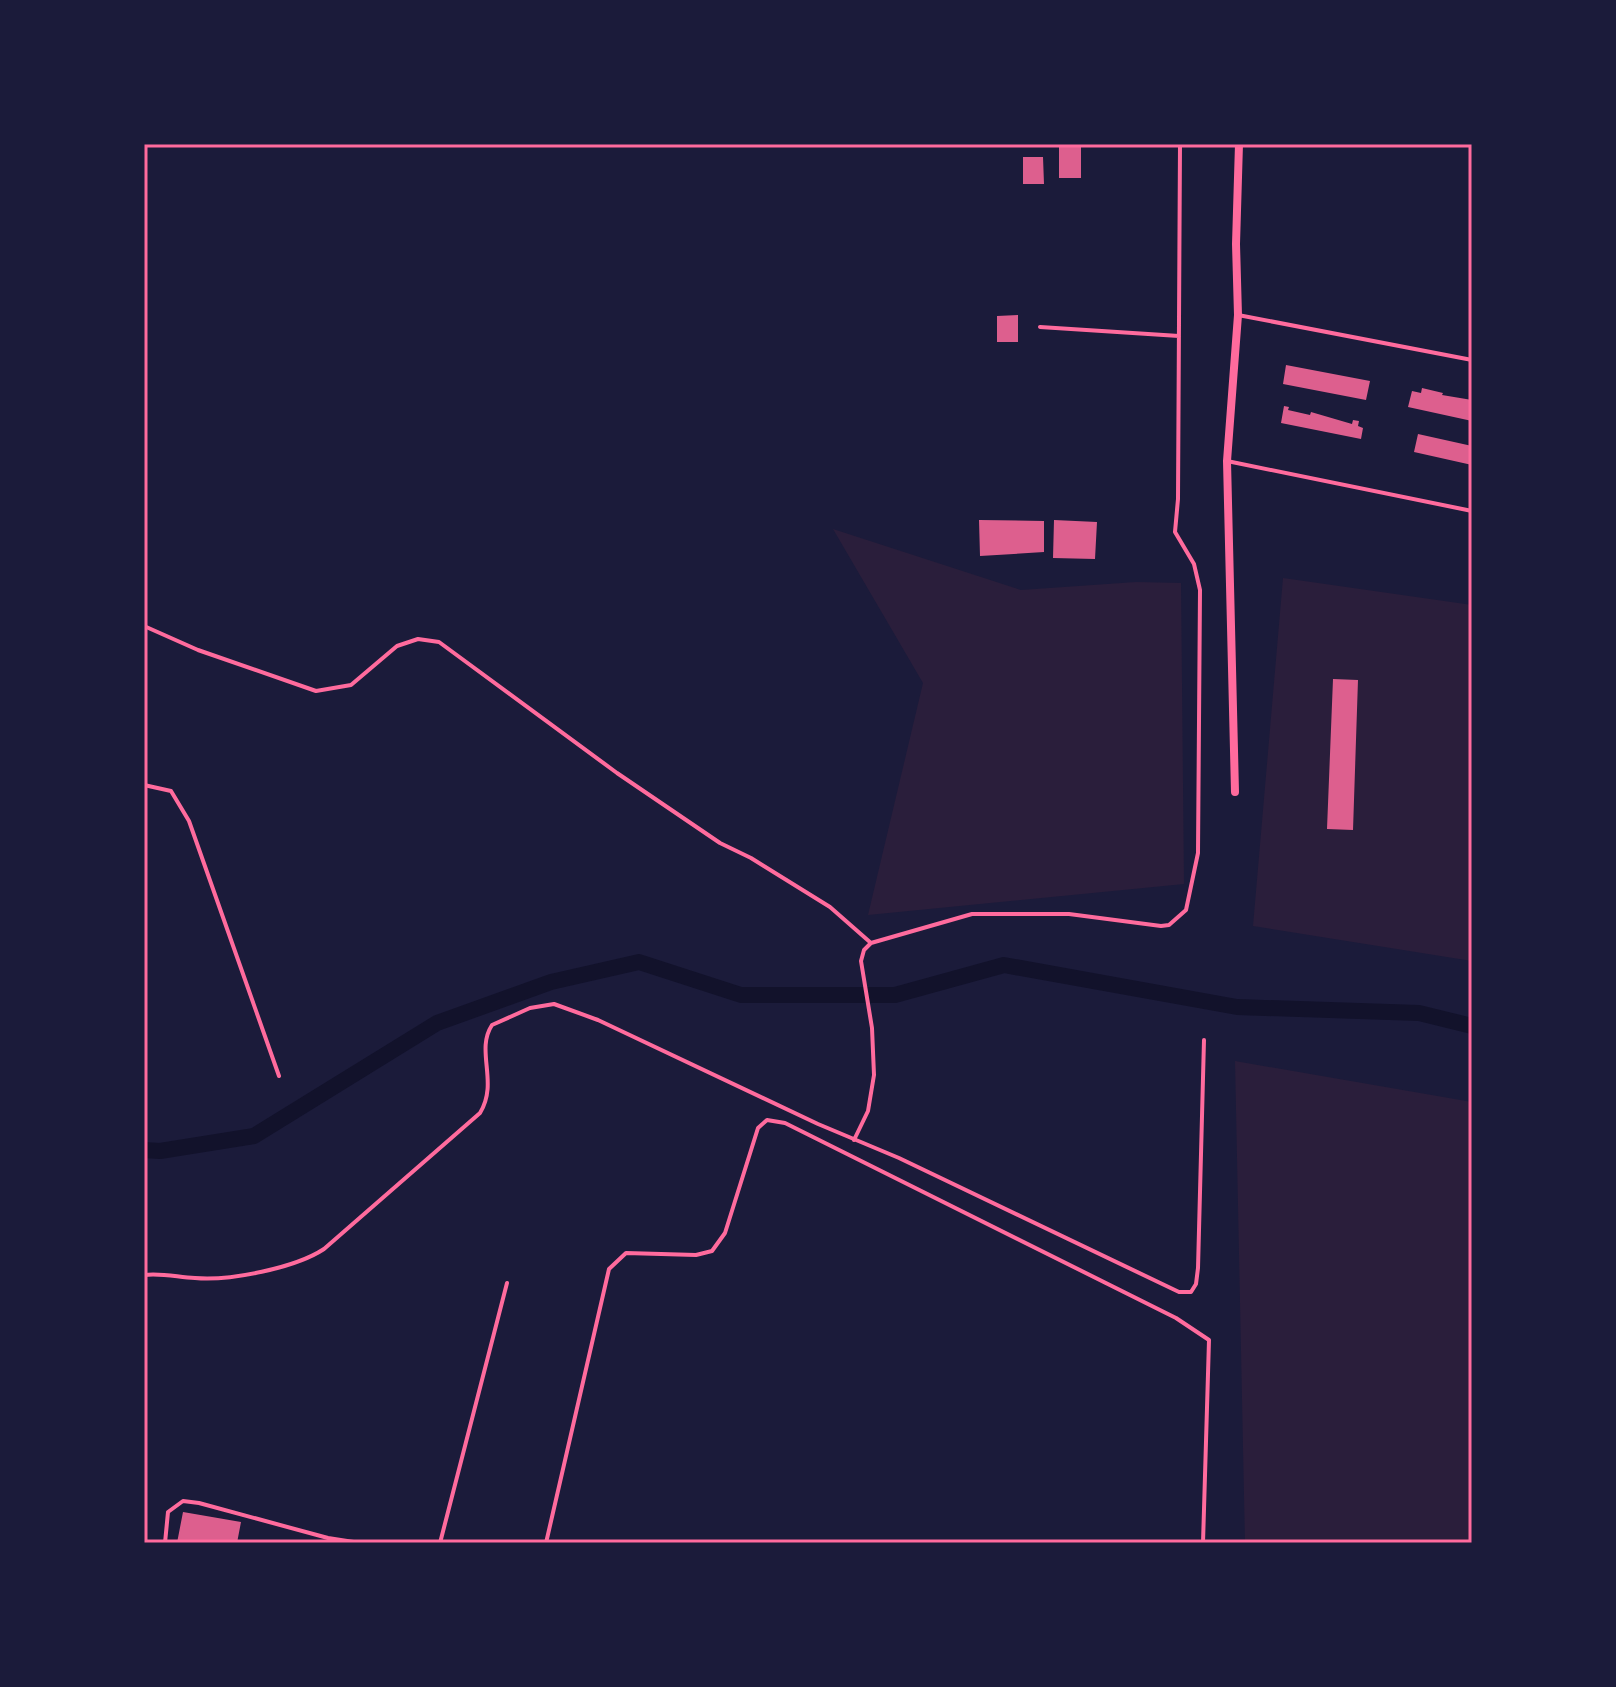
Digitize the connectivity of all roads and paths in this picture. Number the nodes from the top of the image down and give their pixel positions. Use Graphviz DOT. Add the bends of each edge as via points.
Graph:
graph roads {
  1 [pos="1180,144"];
  2 [pos="1239,144"];
  3 [pos="1238,315"];
  4 [pos="1040,327"];
  5 [pos="1179,336"];
  6 [pos="1472,360"];
  7 [pos="1227,461"];
  8 [pos="1472,511"];
  9 [pos="144,626"];
  10 [pos="144,785"];
  11 [pos="1235,792"];
  12 [pos="871,943"];
  13 [pos="1204,1040"];
  14 [pos="279,1076"];
  15 [pos="854,1140"];
  16 [pos="144,1275"];
  17 [pos="507,1283"];
  18 [pos="165,1543"];
  19 [pos="360,1543"];
  20 [pos="440,1543"];
  21 [pos="546,1543"];
  22 [pos="1203,1543"];
  1 -- 5 [label="lane"];
  2 -- 3 [label="street"];
  3 -- 6 [label="lane"];
  3 -- 7 [label="street"];
  4 -- 5 [label="lane"];
  5 -- 12 [label="lane" via="1175,532 1199,578 1201,636 1198,853 1186,910 1161,926 1069,914 972,914"];
  7 -- 8 [label="lane"];
  7 -- 11 [label="street"];
  9 -- 12 [label="lane" via="316,691 351,685 397,646 418,639 439,642 720,843 830,907"];
  10 -- 14 [label="lane" via="171,791 189,821"];
  12 -- 15 [label="lane" via="861,961 872,1028 872,1093"];
  13 -- 15 [label="lane" via="1198,1268 1191,1292 1179,1292"];
  15 -- 16 [label="lane" via="598,1020 543,1005 502,1019 489,1030 485,1043 490,1080 480,1113 324,1249 306,1261 241,1274 196,1279"];
  17 -- 20 [label="lane"];
  18 -- 19 [label="lane" via="168,1512 183,1501"];
  21 -- 22 [label="lane" via="609,1269 626,1253 712,1251 725,1233 758,1128 767,1120 785,1123 1176,1318 1209,1340"];
}
